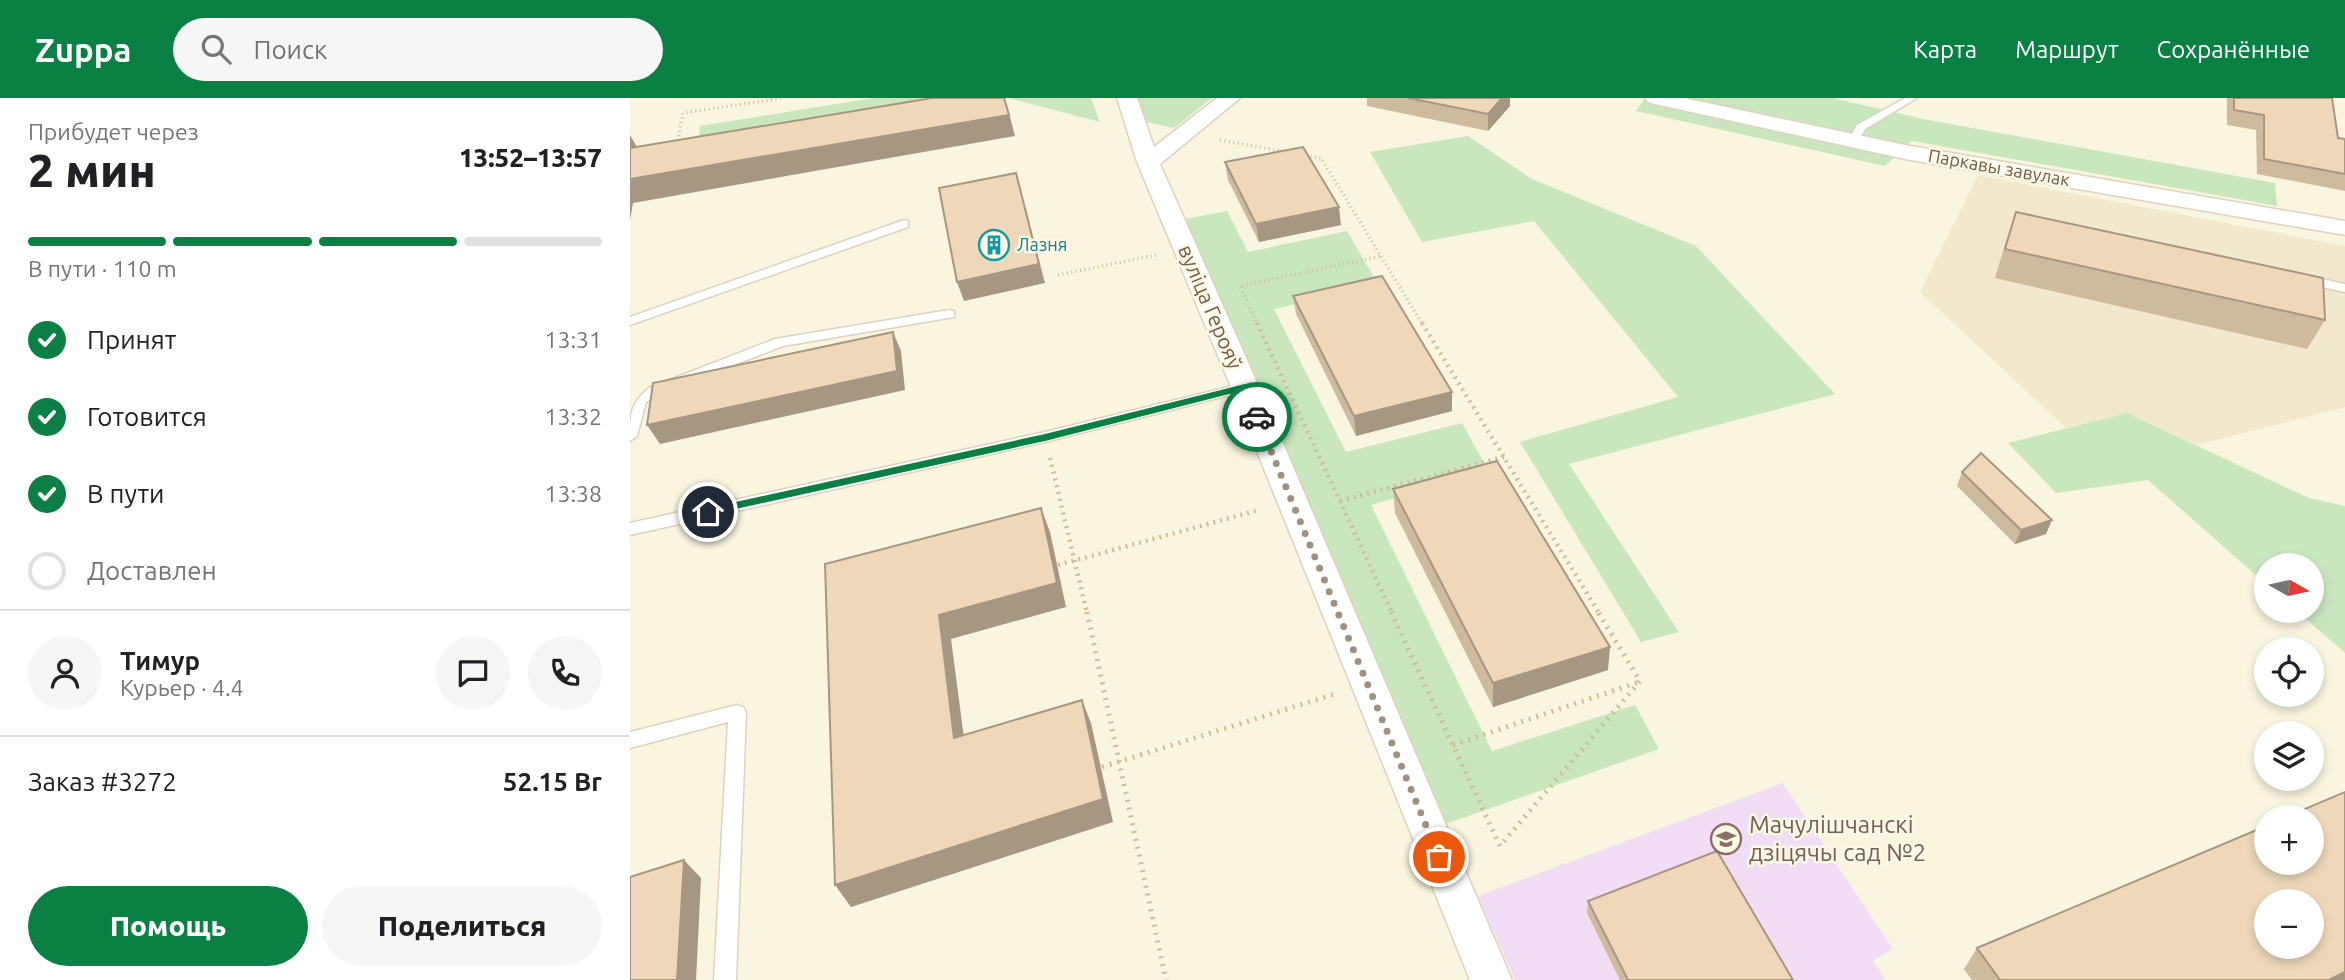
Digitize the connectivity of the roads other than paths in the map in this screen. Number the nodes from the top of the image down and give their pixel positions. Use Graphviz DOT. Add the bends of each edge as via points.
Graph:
graph roads {
  1 [pos="1127,98"];
  2 [pos="1230,98"];
  3 [pos="1656,98"];
  4 [pos="1912,98"];
  5 [pos="1853,141"];
  6 [pos="1148,162"];
  7 [pos="904,224"];
  8 [pos="2345,228"];
  9 [pos="2290,277"];
  10 [pos="2345,288"];
  11 [pos="949,314"];
  12 [pos="630,321"];
  13 [pos="1245,387"];
  14 [pos="630,436"];
  15 [pos="630,529"];
  16 [pos="630,740"];
  17 [pos="725,980"];
  18 [pos="1491,980"];
  1 -- 6 [label="street, вуліца Герояў"];
  2 -- 6 [label="street"];
  3 -- 5 [label="street, Паркавы завулак"];
  4 -- 5 [label="lane" via="1861,127"];
  5 -- 8 [label="street, Паркавы завулак"];
  6 -- 13 [label="street, вуліца Герояў"];
  7 -- 12 [label="lane"];
  9 -- 10 [label="lane"];
  11 -- 14 [label="lane" via="780,342 654,391 640,400"];
  13 -- 15 [label="lane" via="1045,437"];
  13 -- 18 [label="street, вуліца Герояў"];
  16 -- 17 [label="lane" via="737,712"];
}
